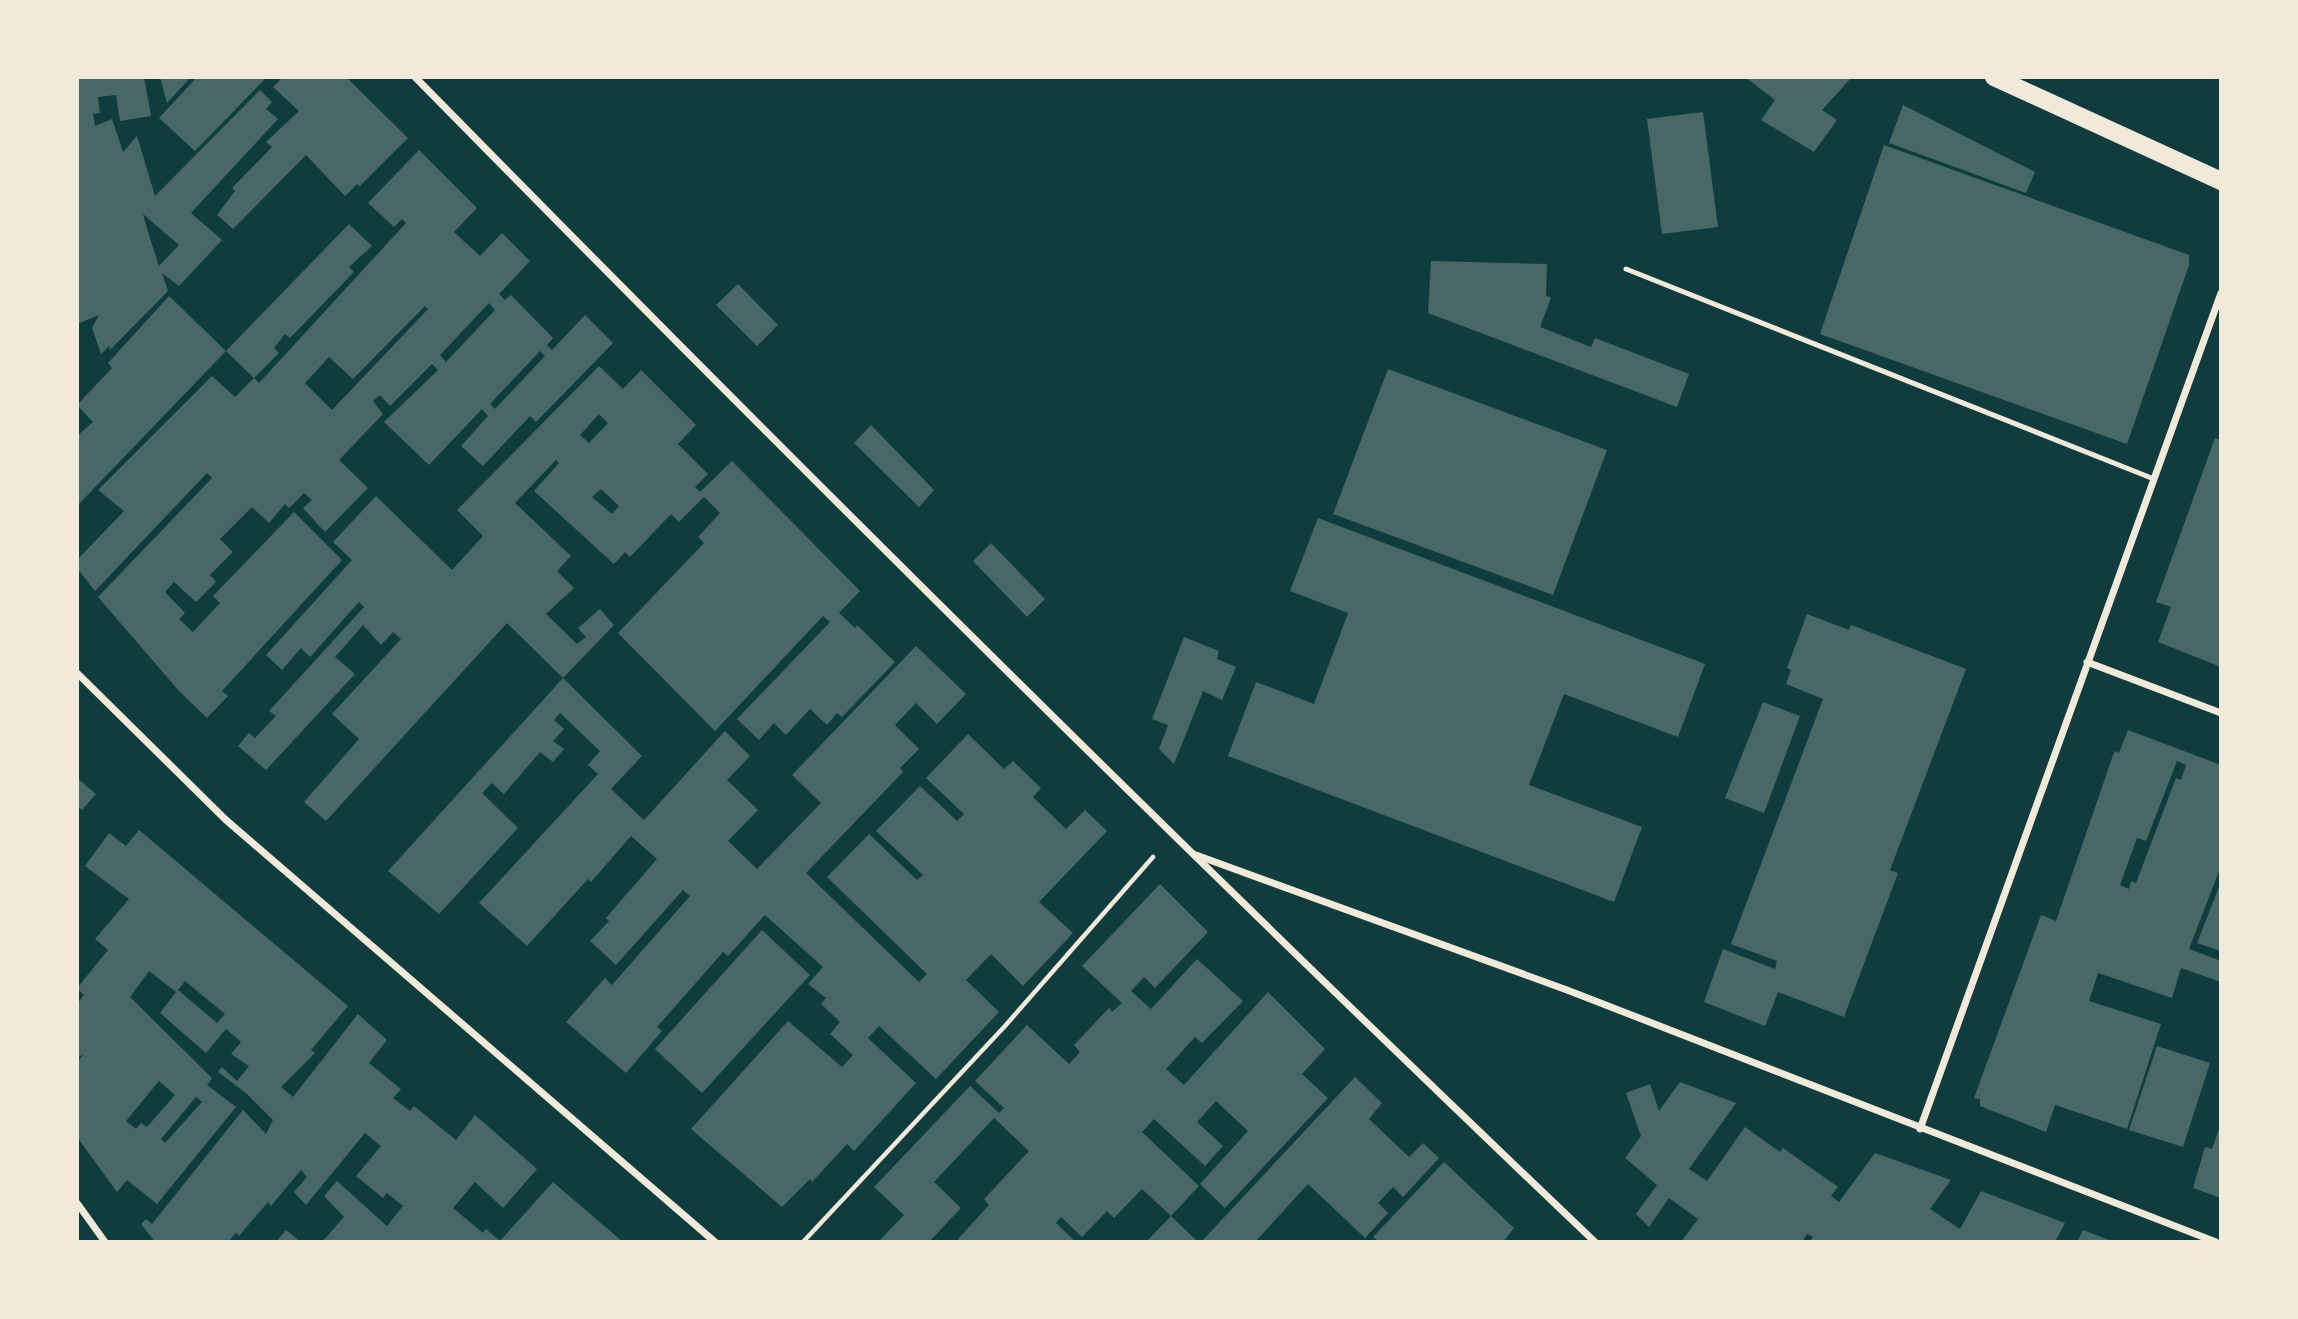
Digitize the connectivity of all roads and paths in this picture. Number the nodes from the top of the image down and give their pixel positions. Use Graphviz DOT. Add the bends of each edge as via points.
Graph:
graph roads {
  1 [pos="415,77"];
  2 [pos="1994,77"];
  3 [pos="2221,181"];
  4 [pos="1626,269"];
  5 [pos="2221,293"];
  6 [pos="2154,479"];
  7 [pos="2087,662"];
  8 [pos="77,673"];
  9 [pos="2221,713"];
  10 [pos="1171,835"];
  11 [pos="1191,854"];
  12 [pos="1920,1129"];
  13 [pos="77,1203"];
  14 [pos="105,1242"];
  15 [pos="715,1242"];
  16 [pos="803,1242"];
  17 [pos="1595,1242"];
  18 [pos="2216,1242"];
  1 -- 10 [label="street"];
  2 -- 3 [label="main road"];
  4 -- 6 [label="lane"];
  5 -- 6 [label="street"];
  6 -- 7 [label="street"];
  7 -- 9 [label="street"];
  7 -- 12 [label="street"];
  8 -- 15 [label="street" via="226,820"];
  10 -- 11 [label="street"];
  10 -- 16 [label="path" via="1005,1026"];
  11 -- 12 [label="street" via="1567,990"];
  11 -- 17 [label="street"];
  12 -- 18 [label="street"];
  13 -- 14 [label="street"];
}
